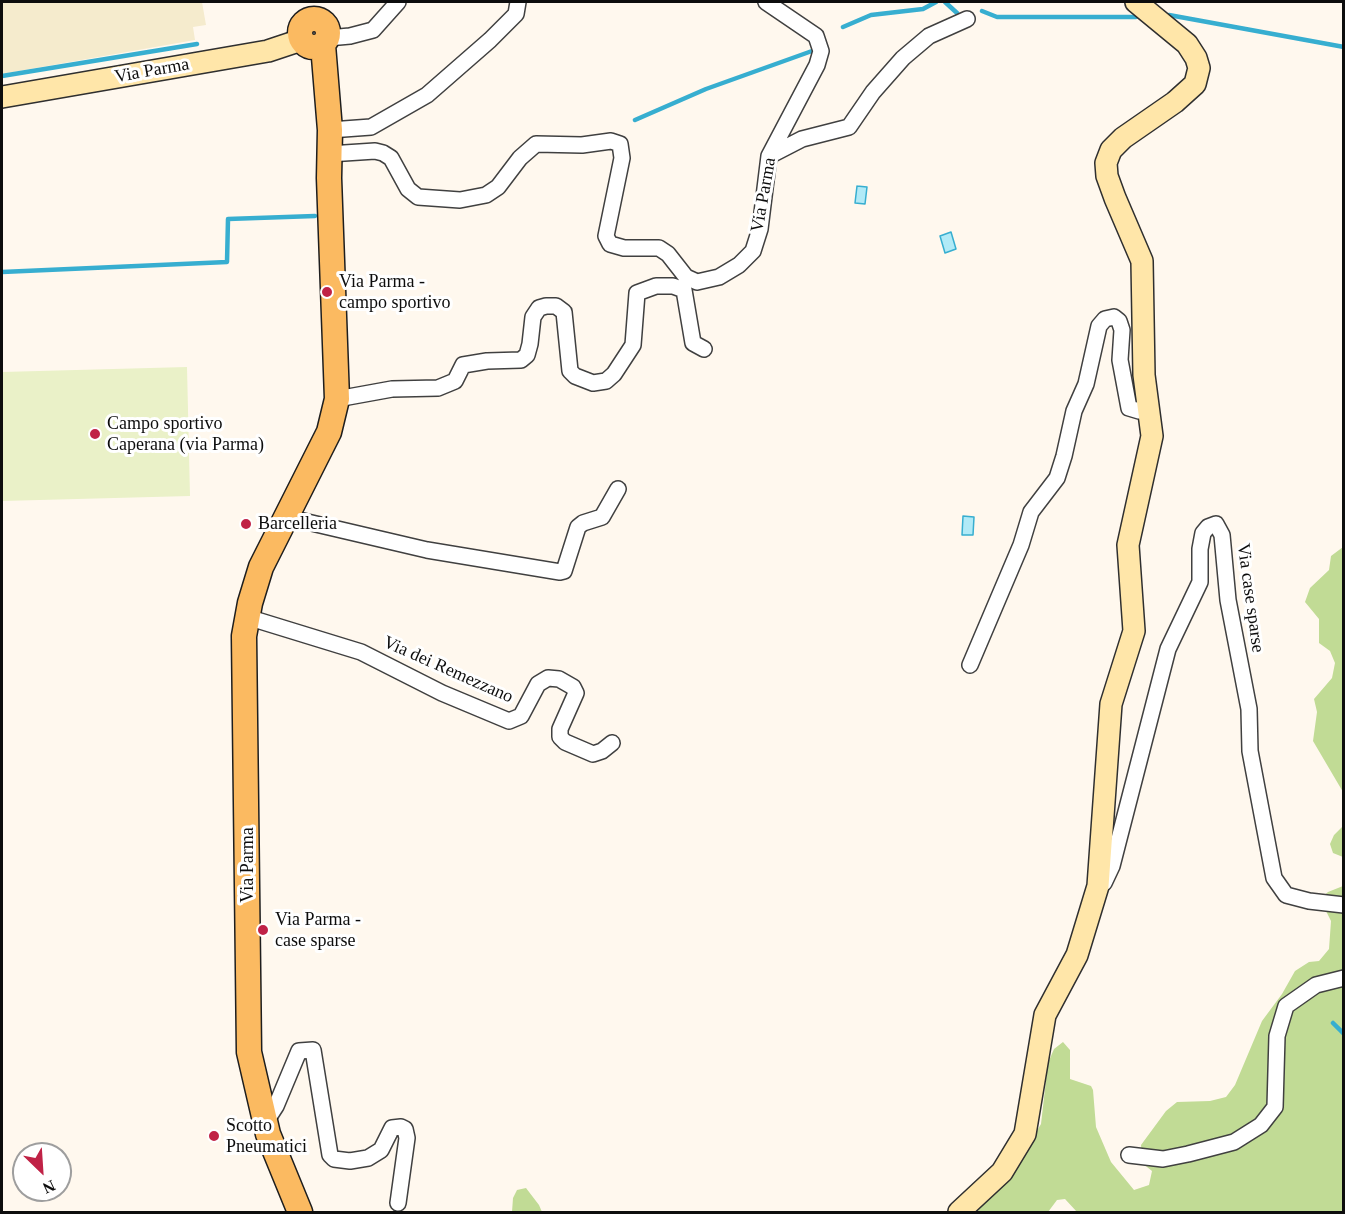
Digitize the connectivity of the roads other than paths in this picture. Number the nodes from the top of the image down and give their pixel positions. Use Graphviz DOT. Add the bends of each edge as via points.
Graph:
graph roads {
  1 [pos="518,2"];
  2 [pos="766,2"];
  3 [pos="1136,2"];
  4 [pos="395,6"];
  5 [pos="967,19"];
  6 [pos="316,28"];
  7 [pos="2,97"];
  8 [pos="330,130"];
  9 [pos="329,154"];
  10 [pos="769,156"];
  11 [pos="704,349"];
  12 [pos="337,399"];
  13 [pos="1149,410"];
  14 [pos="618,489"];
  15 [pos="286,517"];
  16 [pos="247,617"];
  17 [pos="970,665"];
  18 [pos="612,743"];
  19 [pos="1098,886"];
  20 [pos="1344,905"];
  21 [pos="1344,978"];
  22 [pos="265,1122"];
  23 [pos="1129,1155"];
  24 [pos="398,1203"];
  25 [pos="300,1212"];
  26 [pos="959,1212"];
  1 -- 8 [label="street" via="516,14 427,94 371,127"];
  2 -- 10 [label="street, Via Parma" via="816,36 821,51"];
  3 -- 13 [label="street" via="1187,44 1199,69 1195,84 1123,138 1111,150 1106,163 1114,198 1142,261 1144,375"];
  4 -- 6 [label="street" via="373,30 350,36"];
  5 -- 10 [label="street" via="929,36 903,58 849,128 802,140"];
  6 -- 7 [label="street, Via Parma" via="268,51"];
  6 -- 8 [label="main road, Via Parma"];
  8 -- 9 [label="main road, Via Parma"];
  9 -- 10 [label="street, Via Parma" via="383,153 391,158 408,189 418,197 460,200 486,195 498,187 536,144 620,144 622,158 606,236 610,244 659,248 686,278 697,282 718,277 753,251 760,229"];
  9 -- 12 [label="main road, Via Parma"];
  11 -- 12 [label="street" via="693,343 684,290 656,286 637,293 633,345 606,381 593,383 570,370 564,312 556,306 546,306 538,308 533,317 527,355 521,360 463,365 455,381 438,388 392,389"];
  12 -- 15 [label="main road, Via Parma" via="329,432"];
  13 -- 17 [label="street" via="1129,408 1120,360 1122,330 1114,317 1105,319 1099,326 1086,384 1074,411 1065,456 1056,478 1031,512"];
  13 -- 19 [label="street" via="1152,436 1128,545 1134,632 1112,704"];
  14 -- 15 [label="street" via="602,517 578,527 561,573 427,550"];
  15 -- 16 [label="main road, Via Parma" via="261,567"];
  16 -- 18 [label="street, Via dei Remezzano" via="361,652 509,721 521,716 538,684 548,678 559,679 576,693 560,729 564,742 593,754"];
  16 -- 22 [label="main road, Via Parma" via="244,636 249,1041"];
  19 -- 20 [label="street, Via case sparse" via="1104,884 1112,866 1168,649 1200,582 1203,533 1212,524 1220,528 1222,535 1228,600 1249,709 1250,751 1274,878 1286,895"];
  19 -- 26 [label="street" via="1077,955 1045,1014 1025,1134 1002,1172"];
  21 -- 23 [label="street" via="1316,984 1286,1006 1277,1036 1275,1107 1261,1125 1234,1142 1188,1154 1163,1159"];
  22 -- 24 [label="street" via="276,1106 299,1051 313,1050 330,1155 334,1159 368,1158 381,1150 392,1128 405,1129"];
  22 -- 25 [label="main road, Via Parma"];
}
